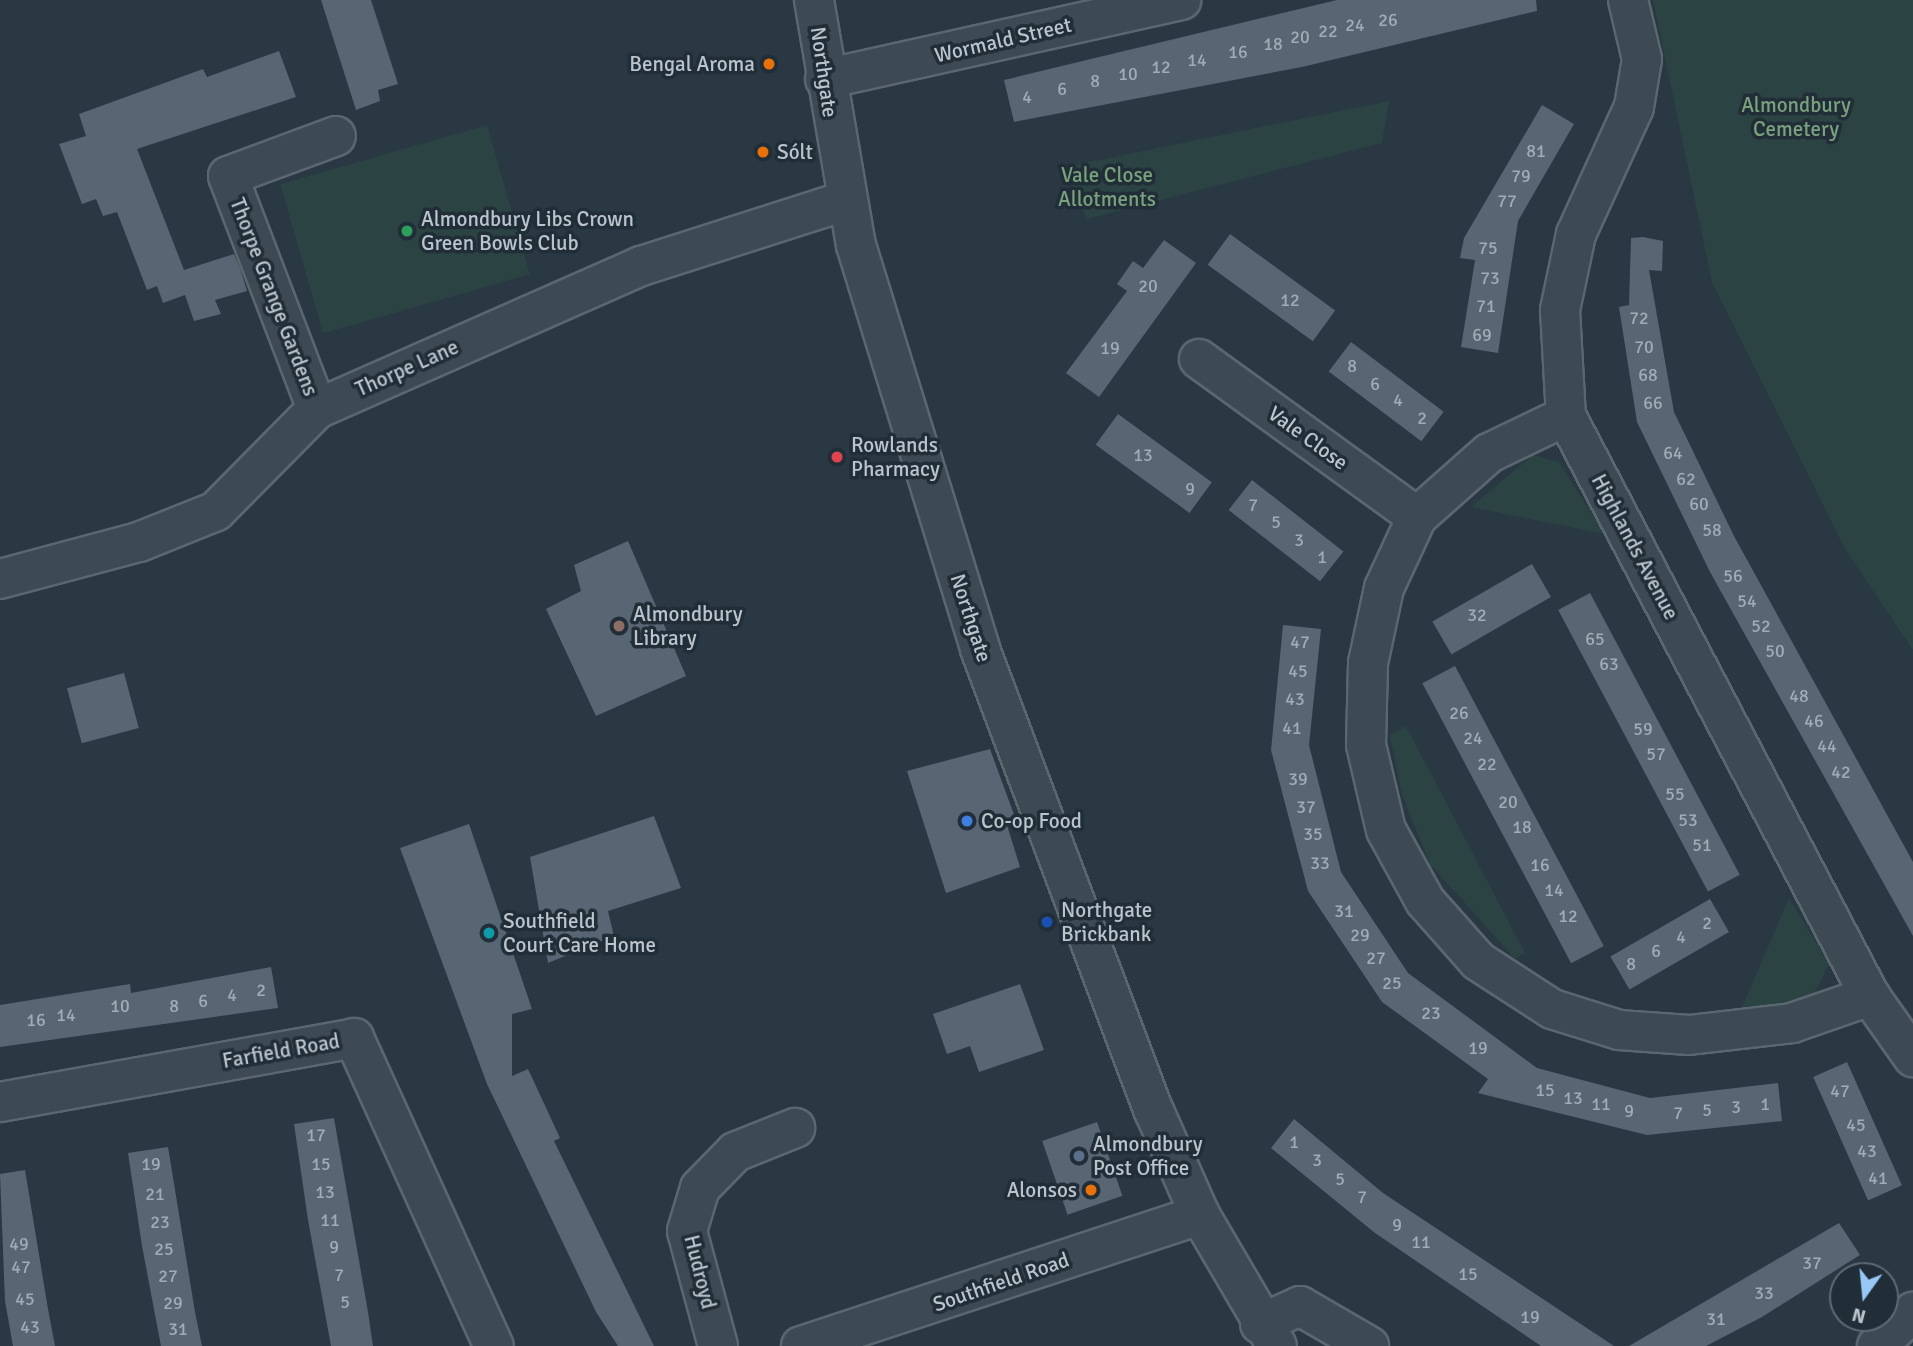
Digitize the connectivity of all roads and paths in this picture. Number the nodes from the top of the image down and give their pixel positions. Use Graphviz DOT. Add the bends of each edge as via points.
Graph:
graph roads {
  1 [pos="814,0"];
  2 [pos="1181,0"];
  3 [pos="1628,0"];
  4 [pos="825,79"];
  5 [pos="336,136"];
  6 [pos="845,201"];
  7 [pos="1199,359"];
  8 [pos="317,409"];
  9 [pos="1566,416"];
  10 [pos="1417,517"];
  11 [pos="0,579"];
  12 [pos="1870,996"];
  13 [pos="1913,1057"];
  14 [pos="0,1102"];
  15 [pos="795,1128"];
  16 [pos="1200,1215"];
  17 [pos="1913,1312"];
  18 [pos="1268,1335"];
  19 [pos="494,1346"];
  20 [pos="718,1346"];
  21 [pos="801,1346"];
  22 [pos="1369,1346"];
  23 [pos="1877,1346"];
  1 -- 4 [label="street, Northgate"];
  2 -- 4 [label="street, Wormald Street"];
  3 -- 9 [label="street, Highlands Avenue" via="1642,59 1634,107 1576,234 1560,310"];
  4 -- 6 [label="street, Northgate"];
  5 -- 8 [label="street, Thorpe Grange Gardens" via="228,176"];
  6 -- 8 [label="street, Thorpe Lane" via="641,266"];
  6 -- 16 [label="street, Northgate" via="980,649 1154,1111"];
  7 -- 10 [label="street, Vale Close"];
  8 -- 11 [label="street, Thorpe Lane" via="216,511 139,542"];
  9 -- 10 [label="street" via="1489,453"];
  9 -- 12 [label="street, Highlands Avenue"];
  10 -- 12 [label="street" via="1384,588 1368,663 1366,745 1386,830 1425,901 1478,961 1552,1009 1619,1030 1689,1035 1792,1023"];
  12 -- 13 [label="street, Highlands Avenue"];
  14 -- 19 [label="street, Farfield Road" via="354,1038"];
  15 -- 20 [label="street, Hudroyd" via="735,1152 700,1188 687,1231"];
  16 -- 18 [label="street, Northgate"];
  16 -- 21 [label="street, Southfield Road"];
  17 -- 23 [label="street"];
  18 -- 22 [label="street" via="1300,1306"];
}
